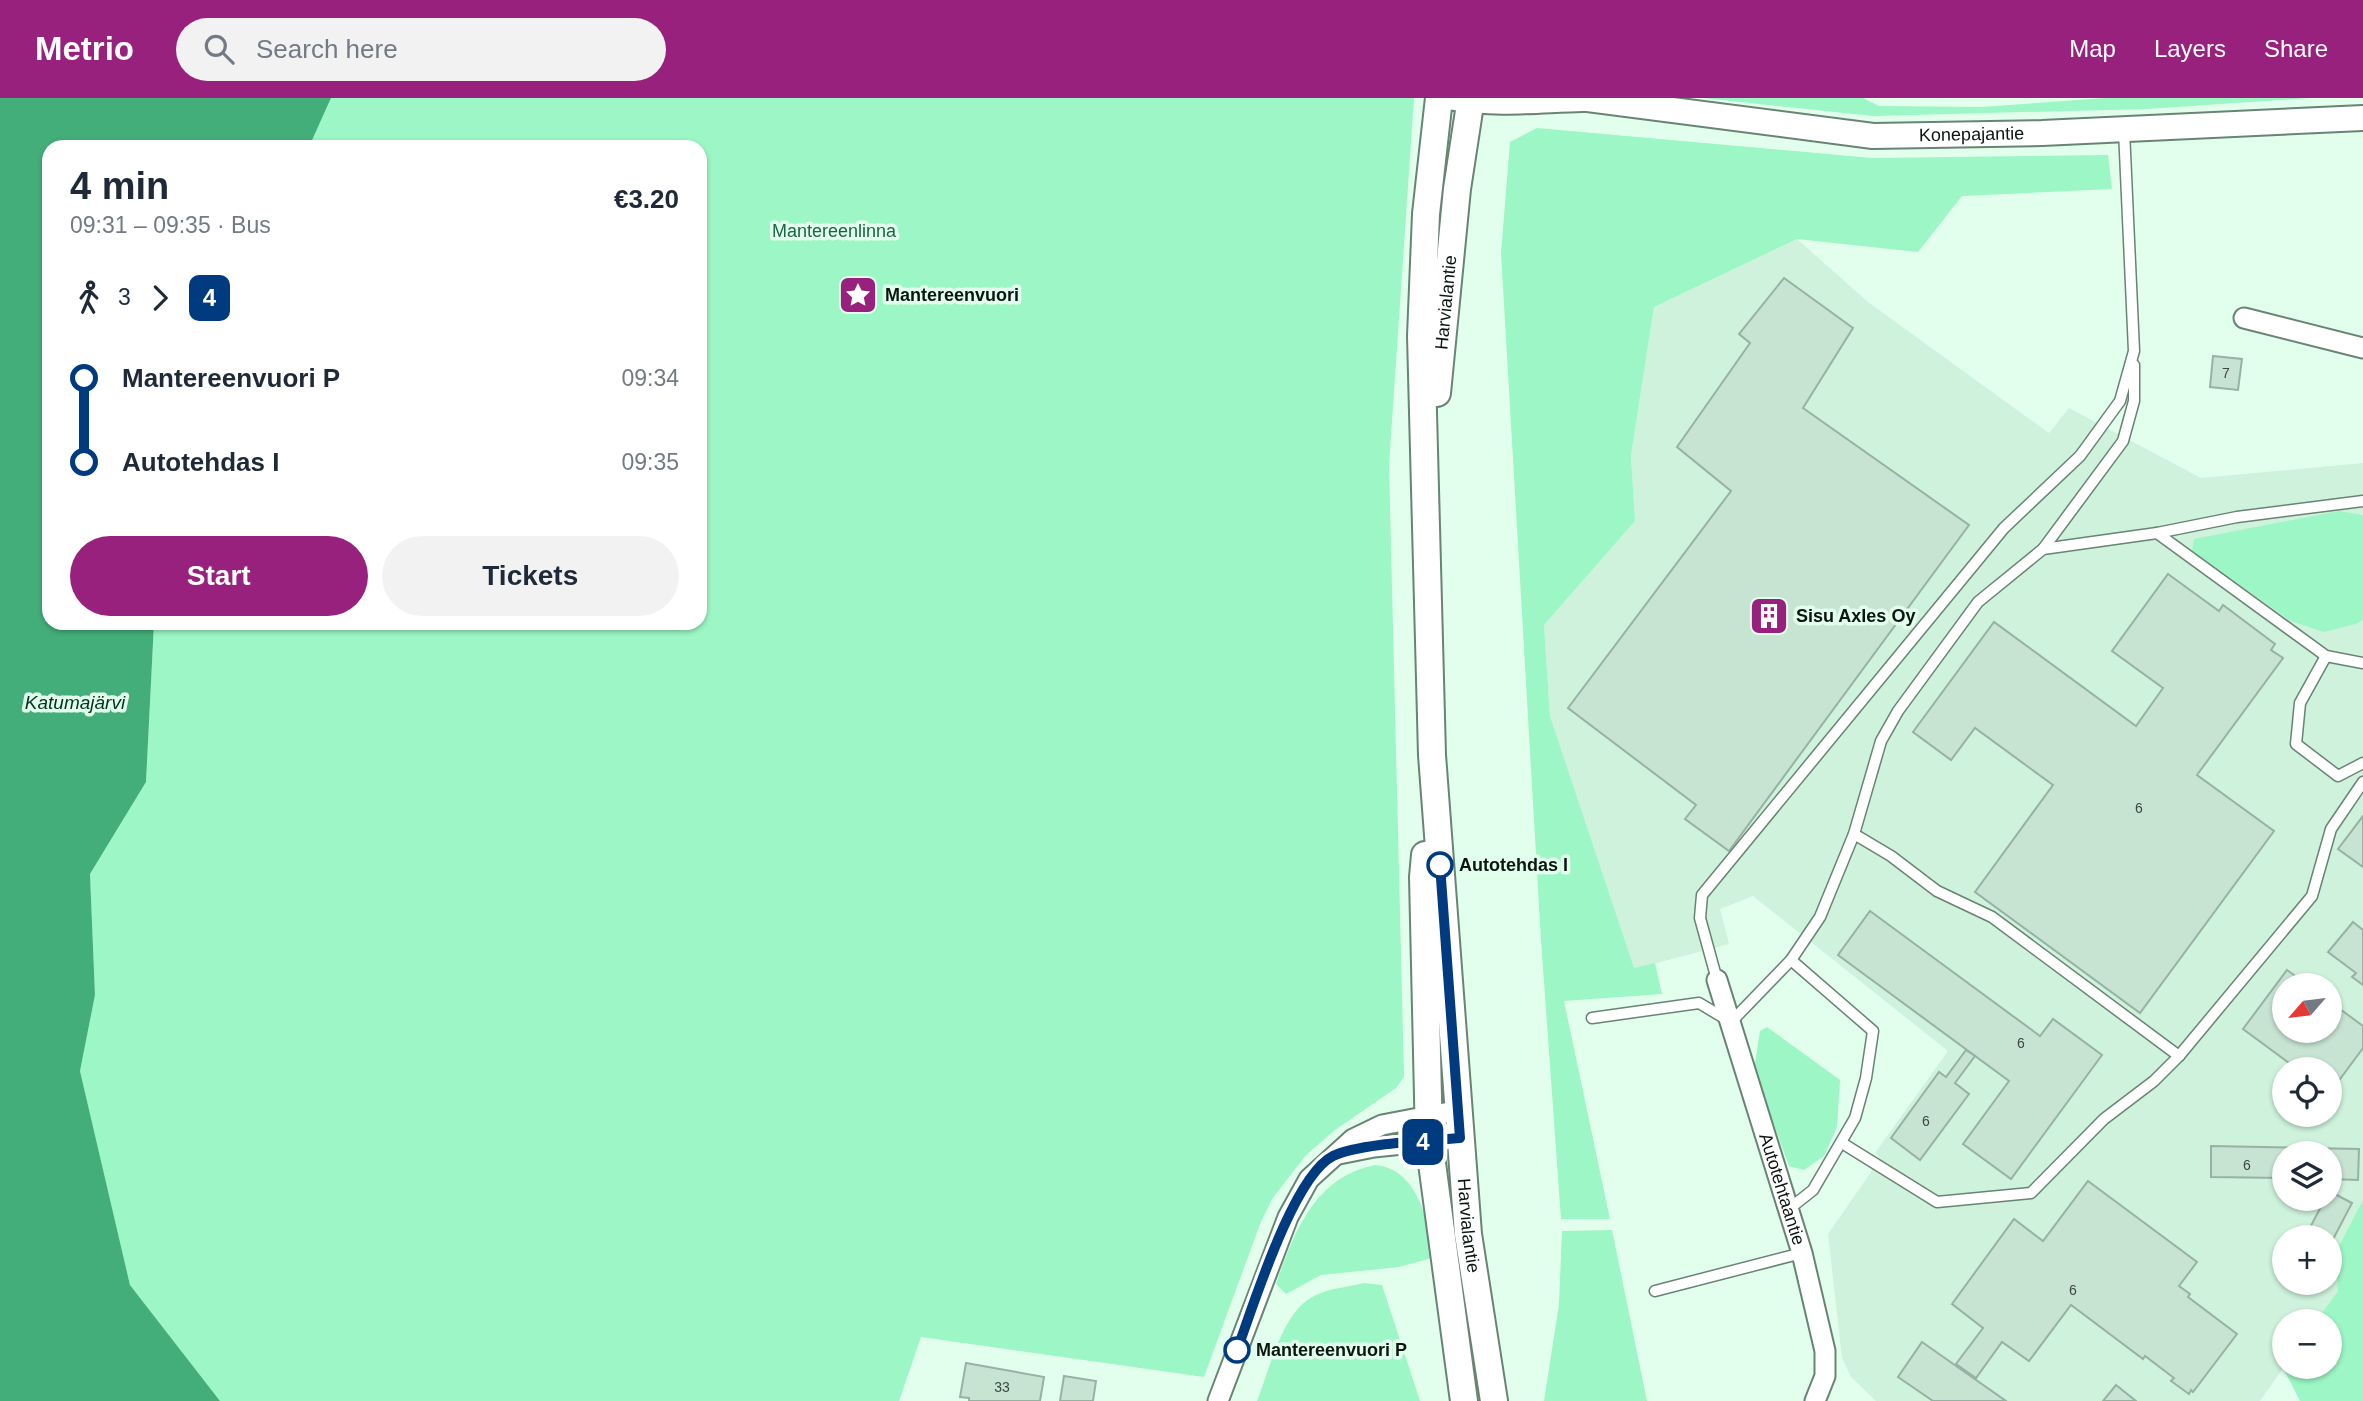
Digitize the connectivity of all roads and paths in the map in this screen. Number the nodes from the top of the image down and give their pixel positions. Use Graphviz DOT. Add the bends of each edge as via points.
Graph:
graph roads {
  1 [pos="1439,98"];
  2 [pos="1581,98"];
  3 [pos="1465,99"];
  4 [pos="2363,118"];
  5 [pos="2124,130"];
  6 [pos="2244,318"];
  7 [pos="2363,348"];
  8 [pos="2134,351"];
  9 [pos="2363,501"];
  10 [pos="1426,506"];
  11 [pos="2157,533"];
  12 [pos="2043,550"];
  13 [pos="2326,656"];
  14 [pos="2363,663"];
  15 [pos="1432,755"];
  16 [pos="2363,763"];
  17 [pos="2363,782"];
  18 [pos="1854,834"];
  19 [pos="1791,960"];
  20 [pos="1717,980"];
  21 [pos="1592,1018"];
  22 [pos="1731,1022"];
  23 [pos="2179,1056"];
  24 [pos="1460,1110"];
  25 [pos="1429,1129"];
  26 [pos="1460,1138"];
  27 [pos="1842,1143"];
  28 [pos="1788,1210"];
  29 [pos="1802,1253"];
  30 [pos="1655,1291"];
  31 [pos="1218,1401"];
  32 [pos="1464,1401"];
  33 [pos="1494,1401"];
  34 [pos="1815,1401"];
  1 -- 10 [label="main road, Harvialantie" via="1426,214 1422,336"];
  2 -- 3 [label="street, Konepajantie"];
  2 -- 5 [label="street, Konepajantie" via="1873,136"];
  3 -- 10 [label="main road, Harvialantie"];
  4 -- 5 [label="street, Konepajantie"];
  5 -- 8 [label="lane"];
  6 -- 7 [label="street"];
  8 -- 12 [label="lane" via="2134,401 2123,441"];
  8 -- 20 [label="lane" via="2120,401 2080,456 2004,528 1702,895 1700,918"];
  9 -- 11 [label="lane" via="2237,517"];
  10 -- 15 [label="main road, Harvialantie"];
  11 -- 12 [label="lane"];
  11 -- 13 [label="lane"];
  12 -- 18 [label="lane" via="1978,602 1898,710 1881,741"];
  13 -- 14 [label="lane"];
  13 -- 16 [label="lane" via="2300,703 2295,744 2338,776"];
  15 -- 24 [label="main road, Harvialantie"];
  15 -- 25 [label="main road, Harvialantie" via="1423,877"];
  17 -- 23 [label="lane" via="2331,828 2312,896"];
  18 -- 19 [label="lane" via="1820,917"];
  18 -- 23 [label="lane" via="1937,891 1992,916"];
  19 -- 22 [label="lane"];
  19 -- 27 [label="lane" via="1873,1031 1855,1118"];
  20 -- 22 [label="street, Autotehtaantie"];
  21 -- 22 [label="lane" via="1699,1003"];
  22 -- 28 [label="street, Autotehtaantie"];
  23 -- 27 [label="lane" via="2104,1119 2031,1193 1937,1202"];
  24 -- 25 [label="street"];
  24 -- 26 [label="main road, Harvialantie"];
  25 -- 26 [label="street"];
  25 -- 31 [label="street" via="1382,1125 1353,1139 1309,1179 1287,1217"];
  25 -- 32 [label="main road, Harvialantie"];
  26 -- 33 [label="main road, Harvialantie" via="1468,1234"];
  27 -- 28 [label="lane" via="1813,1190"];
  28 -- 29 [label="street, Autotehtaantie"];
  29 -- 30 [label="lane"];
  29 -- 34 [label="street, Autotehtaantie" via="1825,1351 1825,1376"];
}
